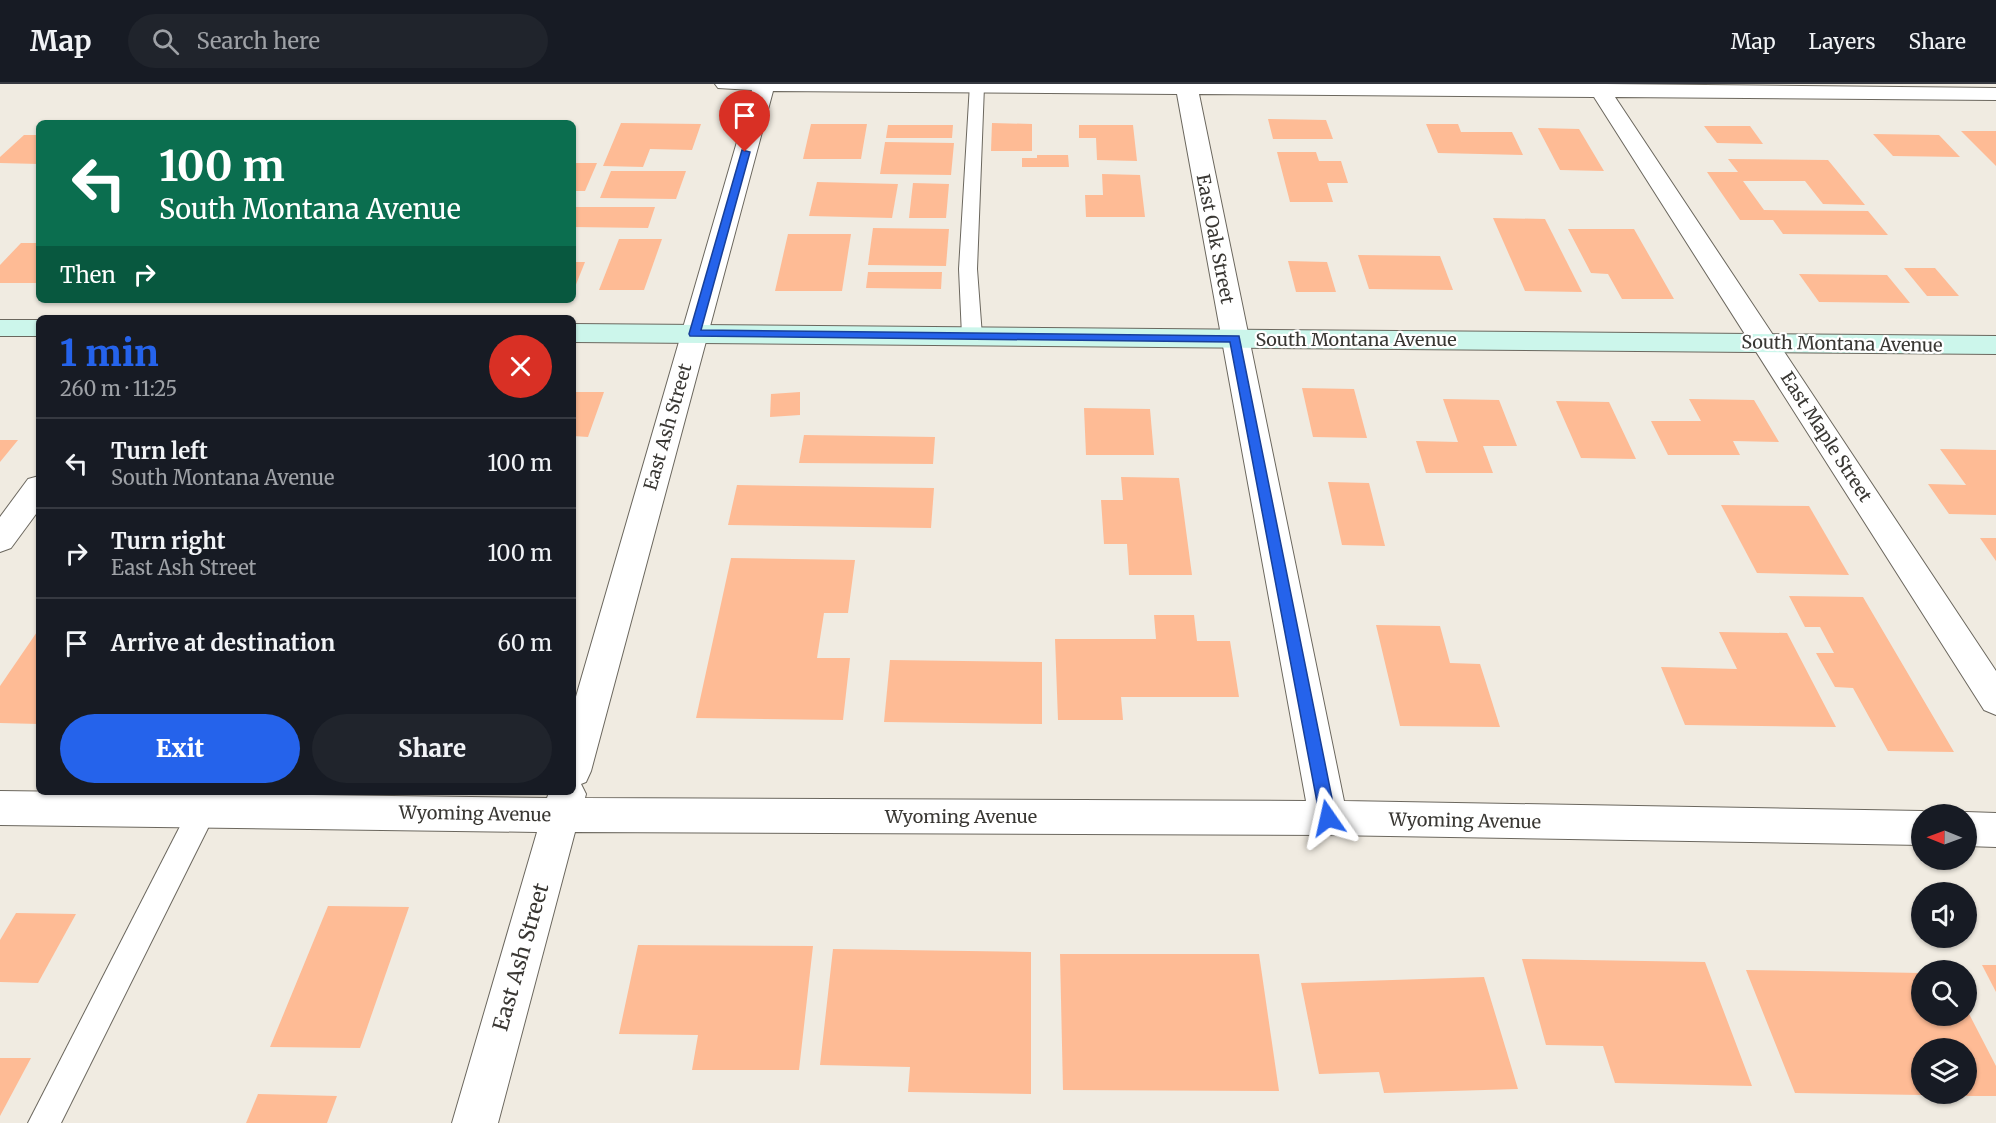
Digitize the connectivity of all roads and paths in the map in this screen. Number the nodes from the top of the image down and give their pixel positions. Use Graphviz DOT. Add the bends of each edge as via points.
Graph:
graph roads {
  1 [pos="725,84"];
  2 [pos="764,84"];
  3 [pos="976,86"];
  4 [pos="1186,86"];
  5 [pos="1598,87"];
  6 [pos="1996,94"];
  7 [pos="0,328"];
  8 [pos="36,328"];
  9 [pos="576,333"];
  10 [pos="694,334"];
  11 [pos="972,336"];
  12 [pos="1235,339"];
  13 [pos="1764,343"];
  14 [pos="1996,345"];
  15 [pos="36,491"];
  16 [pos="0,540"];
  17 [pos="1996,700"];
  18 [pos="576,760"];
  19 [pos="564,803"];
  20 [pos="0,808"];
  21 [pos="203,810"];
  22 [pos="1328,818"];
  23 [pos="1911,828"];
  24 [pos="1977,829"];
  25 [pos="1996,830"];
  26 [pos="44,1123"];
  27 [pos="475,1123"];
  1 -- 2 [label="street"];
  2 -- 3 [label="street"];
  2 -- 10 [label="street, East Ash Street"];
  3 -- 4 [label="street"];
  3 -- 11 [label="lane" via="968,269"];
  4 -- 5 [label="street"];
  4 -- 12 [label="street, East Oak Street"];
  5 -- 6 [label="street"];
  5 -- 13 [label="street, East Maple Street"];
  7 -- 8 [label="street"];
  9 -- 10 [label="street, South Montana Avenue"];
  10 -- 11 [label="street, South Montana Avenue"];
  10 -- 18 [label="street, East Ash Street"];
  11 -- 12 [label="street, South Montana Avenue"];
  12 -- 13 [label="street, South Montana Avenue"];
  12 -- 22 [label="street, East Oak Street"];
  13 -- 14 [label="street, South Montana Avenue"];
  13 -- 17 [label="street, East Maple Street"];
  15 -- 16 [label="street"];
  19 -- 21 [label="street, Wyoming Avenue"];
  19 -- 22 [label="street, Wyoming Avenue"];
  19 -- 27 [label="street, East Ash Street"];
  20 -- 21 [label="street, Wyoming Avenue"];
  21 -- 26 [label="lane"];
  22 -- 23 [label="street, Wyoming Avenue"];
  24 -- 25 [label="street"];
}
